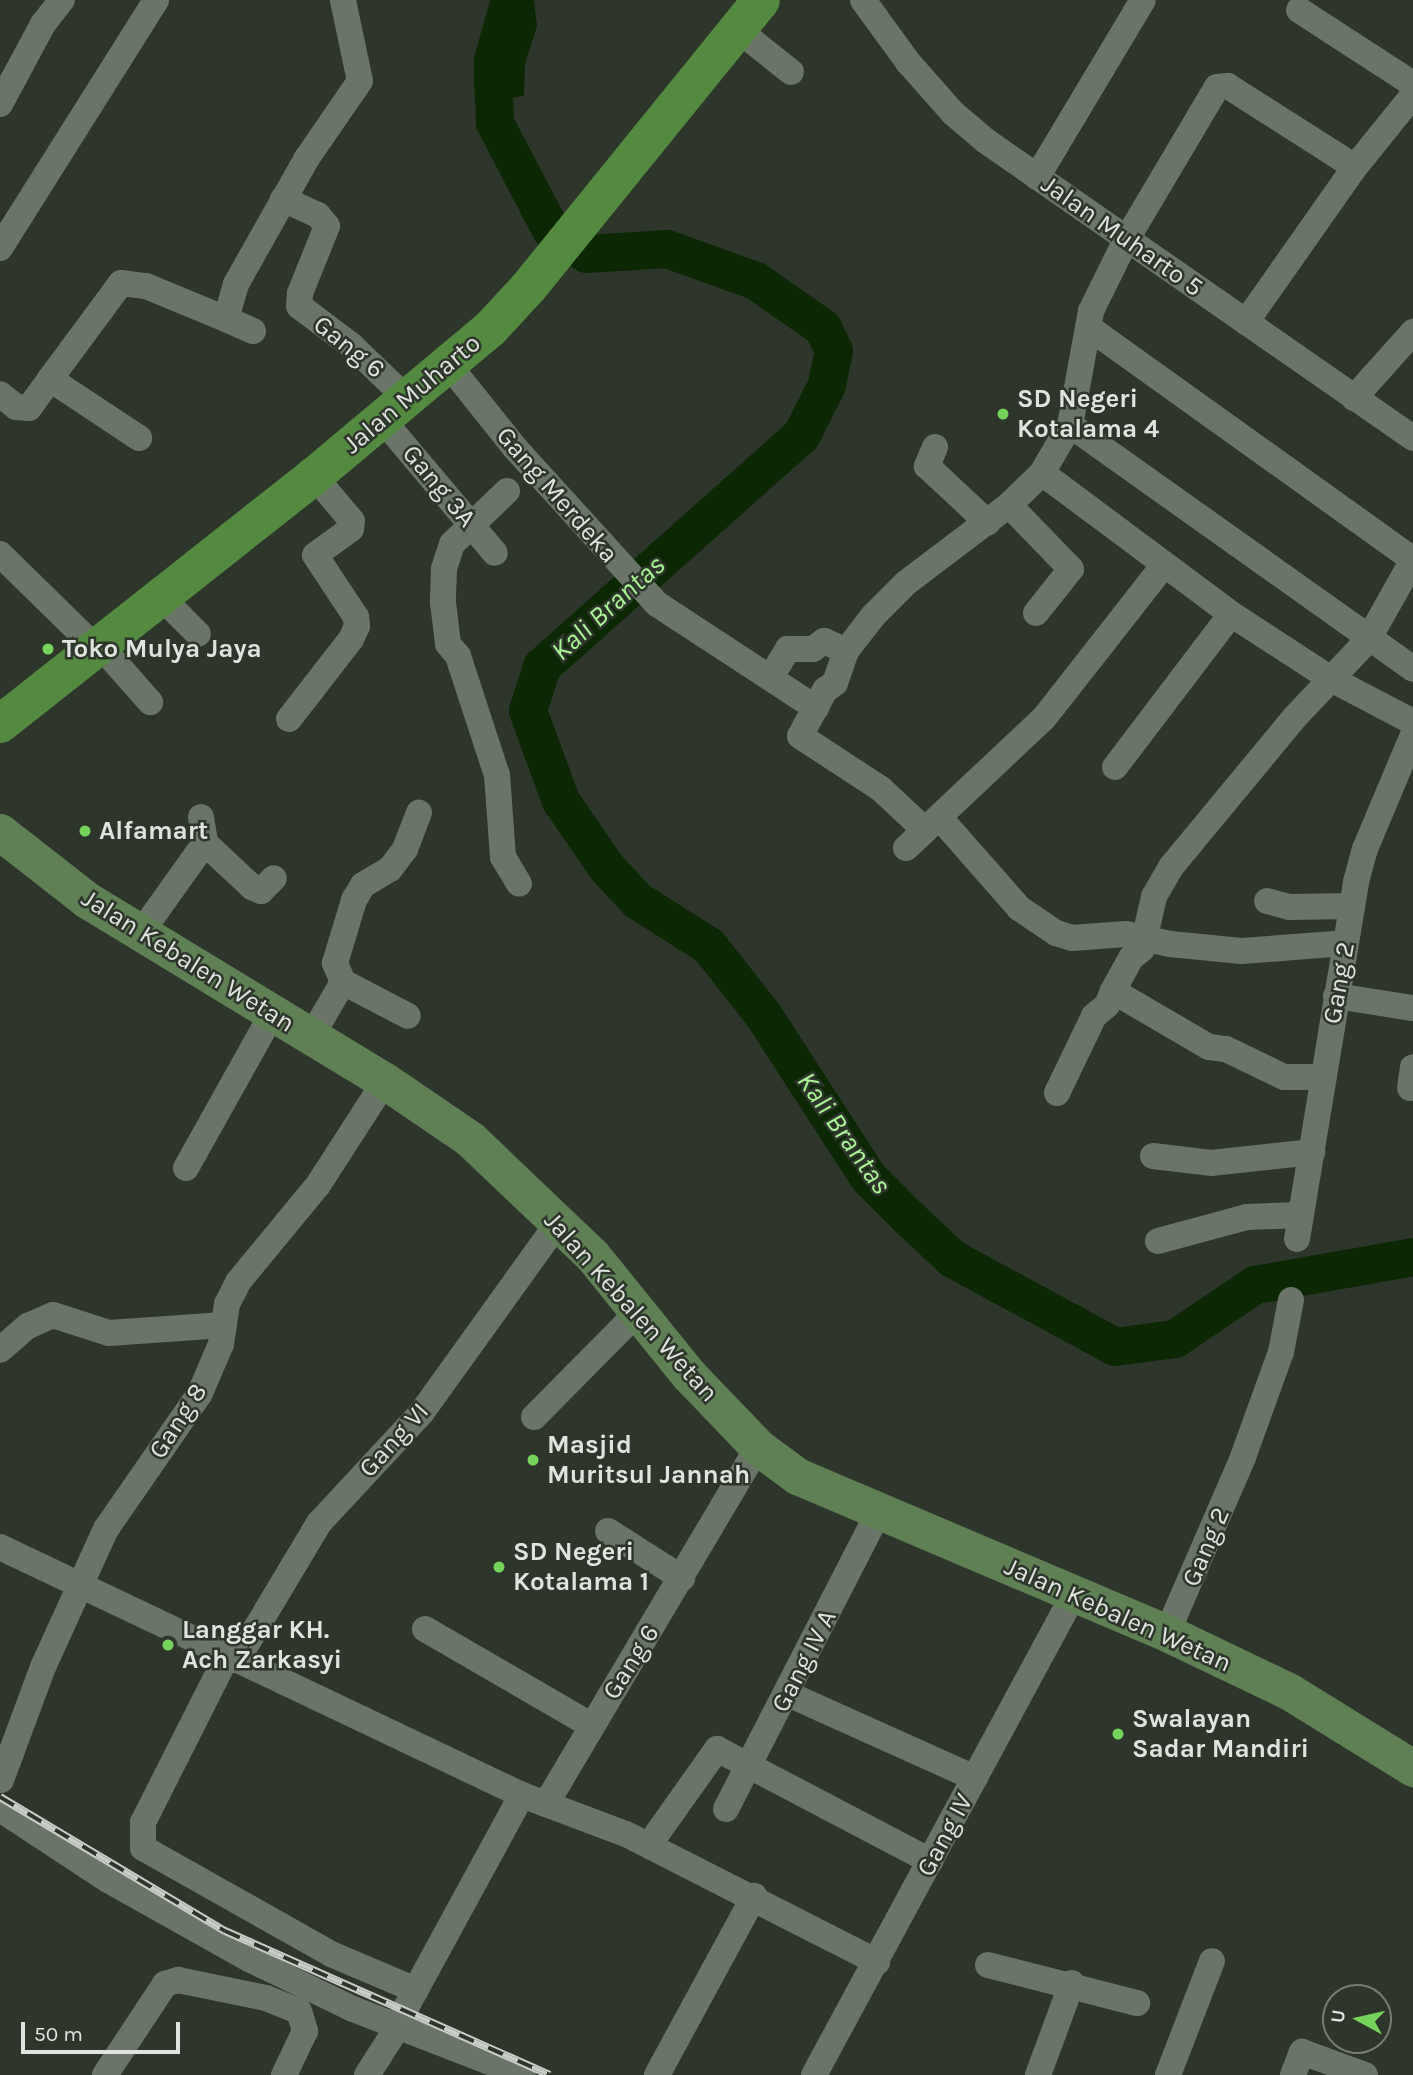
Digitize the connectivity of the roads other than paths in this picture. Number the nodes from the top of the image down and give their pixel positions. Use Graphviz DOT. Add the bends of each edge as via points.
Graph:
graph roads {
  1 [pos="62,0"];
  2 [pos="156,0"];
  3 [pos="343,0"];
  4 [pos="761,0"];
  5 [pos="863,0"];
  6 [pos="1143,0"];
  7 [pos="1299,10"];
  8 [pos="737,29"];
  9 [pos="791,72"];
  10 [pos="1413,84"];
  11 [pos="1413,94"];
  12 [pos="0,104"];
  13 [pos="1355,167"];
  14 [pos="1037,177"];
  15 [pos="284,199"];
  16 [pos="1125,242"];
  17 [pos="0,248"];
  18 [pos="226,319"];
  19 [pos="1246,322"];
  20 [pos="1088,327"];
  21 [pos="254,331"];
  22 [pos="1413,332"];
  23 [pos="448,364"];
  24 [pos="50,379"];
  25 [pos="0,394"];
  26 [pos="1354,398"];
  27 [pos="395,409"];
  28 [pos="1070,425"];
  29 [pos="139,438"];
  30 [pos="1413,438"];
  31 [pos="935,447"];
  32 [pos="1042,473"];
  33 [pos="314,476"];
  34 [pos="508,491"];
  35 [pos="1009,505"];
  36 [pos="988,523"];
  37 [pos="472,526"];
  38 [pos="495,553"];
  39 [pos="0,554"];
  40 [pos="1164,565"];
  41 [pos="159,595"];
  42 [pos="1036,613"];
  43 [pos="1231,614"];
  44 [pos="198,634"];
  45 [pos="1368,640"];
  46 [pos="96,644"];
  47 [pos="846,651"];
  48 [pos="1413,669"];
  49 [pos="771,677"];
  50 [pos="1331,679"];
  51 [pos="150,702"];
  52 [pos="816,708"];
  53 [pos="289,719"];
  54 [pos="1413,722"];
  55 [pos="0,724"];
  56 [pos="1413,735"];
  57 [pos="1115,767"];
  58 [pos="419,813"];
  59 [pos="932,824"];
  60 [pos="0,832"];
  61 [pos="906,848"];
  62 [pos="274,878"];
  63 [pos="519,884"];
  64 [pos="1267,901"];
  65 [pos="1352,906"];
  66 [pos="139,934"];
  67 [pos="1144,937"];
  68 [pos="1345,943"];
  69 [pos="343,982"];
  70 [pos="1113,991"];
  71 [pos="1336,996"];
  72 [pos="1413,1008"];
  73 [pos="272,1014"];
  74 [pos="408,1016"];
  75 [pos="311,1037"];
  76 [pos="1322,1077"];
  77 [pos="385,1082"];
  78 [pos="1057,1093"];
  79 [pos="1312,1152"];
  80 [pos="1153,1156"];
  81 [pos="186,1168"];
  82 [pos="558,1223"];
  83 [pos="1158,1241"];
  84 [pos="1291,1300"];
  85 [pos="639,1311"];
  86 [pos="224,1325"];
  87 [pos="0,1350"];
  88 [pos="534,1418"];
  89 [pos="758,1447"];
  90 [pos="879,1511"];
  91 [pos="608,1531"];
  92 [pos="0,1547"];
  93 [pos="682,1578"];
  94 [pos="78,1587"];
  95 [pos="1074,1594"];
  96 [pos="425,1629"];
  97 [pos="1167,1633"];
  98 [pos="232,1658"];
  99 [pos="788,1694"];
  100 [pos="11,1720"];
  101 [pos="592,1726"];
  102 [pos="1410,1758"];
  103 [pos="751,1763"];
  104 [pos="975,1778"];
  105 [pos="1,1780"];
  106 [pos="534,1800"];
  107 [pos="0,1809"];
  108 [pos="726,1809"];
  109 [pos="649,1845"];
  110 [pos="930,1861"];
  111 [pos="754,1896"];
  112 [pos="1212,1961"];
  113 [pos="877,1962"];
  114 [pos="988,1965"];
  115 [pos="1072,1983"];
  116 [pos="1137,2003"];
  117 [pos="405,2010"];
  118 [pos="105,2075"];
  119 [pos="284,2075"];
  120 [pos="367,2075"];
  121 [pos="523,2075"];
  122 [pos="657,2075"];
  123 [pos="814,2075"];
  124 [pos="1038,2075"];
  125 [pos="1168,2075"];
  126 [pos="1293,2075"];
  127 [pos="1365,2075"];
  1 -- 12 [label="street" via="43,24"];
  2 -- 17 [label="street"];
  3 -- 15 [label="street" via="360,81"];
  4 -- 8 [label="main road, Jalan Muharto"];
  5 -- 14 [label="street, Jalan Muharto 5" via="953,113"];
  6 -- 14 [label="street"];
  7 -- 10 [label="street"];
  8 -- 9 [label="street"];
  8 -- 23 [label="main road, Jalan Muharto" via="528,288"];
  11 -- 13 [label="street"];
  13 -- 16 [label="street" via="1220,85"];
  13 -- 19 [label="street"];
  14 -- 16 [label="street, Jalan Muharto 5"];
  15 -- 18 [label="street" via="236,284"];
  15 -- 27 [label="street, Gang 6" via="318,215 327,226 300,293 301,308 352,346"];
  16 -- 19 [label="street, Jalan Muharto 5"];
  16 -- 20 [label="street"];
  18 -- 21 [label="street"];
  18 -- 24 [label="street" via="146,286 121,283"];
  19 -- 26 [label="street, Jalan Muharto 5"];
  20 -- 28 [label="street"];
  20 -- 45 [label="street" via="1413,560"];
  22 -- 26 [label="street"];
  23 -- 27 [label="main road, Jalan Muharto"];
  23 -- 49 [label="street, Gang Merdeka" via="614,561 657,604"];
  24 -- 25 [label="street" via="29,408 16,407"];
  24 -- 29 [label="street"];
  26 -- 30 [label="street, Jalan Muharto 5"];
  27 -- 33 [label="main road, Jalan Muharto"];
  27 -- 37 [label="street, Gang 3A"];
  28 -- 32 [label="street"];
  28 -- 45 [label="street"];
  31 -- 36 [label="street" via="927,466"];
  32 -- 35 [label="street"];
  32 -- 40 [label="street"];
  33 -- 41 [label="main road, Jalan Muharto"];
  33 -- 53 [label="street" via="352,521 351,529 315,555 356,617 357,626"];
  34 -- 37 [label="street"];
  35 -- 36 [label="street"];
  35 -- 42 [label="street" via="1071,569"];
  36 -- 47 [label="street" via="893,595"];
  37 -- 38 [label="street, Gang 3A"];
  37 -- 63 [label="street" via="447,554 444,629 497,775 503,857"];
  39 -- 46 [label="street"];
  40 -- 43 [label="street"];
  40 -- 59 [label="street" via="1044,718"];
  41 -- 44 [label="street"];
  41 -- 46 [label="main road, Jalan Muharto"];
  43 -- 50 [label="street"];
  43 -- 57 [label="street"];
  45 -- 48 [label="street"];
  45 -- 50 [label="street"];
  46 -- 51 [label="street"];
  46 -- 55 [label="main road, Jalan Muharto"];
  47 -- 49 [label="street" via="824,641 813,649 791,648"];
  47 -- 52 [label="street" via="835,683 825,690"];
  49 -- 52 [label="street, Gang Merdeka"];
  50 -- 54 [label="street"];
  50 -- 67 [label="street" via="1171,867 1154,897"];
  52 -- 59 [label="street" via="797,748 881,789"];
  56 -- 65 [label="street, Gang 2" via="1365,849"];
  58 -- 69 [label="street" via="405,849 390,869 363,885 354,900 335,963"];
  59 -- 61 [label="street"];
  59 -- 67 [label="street" via="1019,908 1056,933 1072,938"];
  60 -- 66 [label="main road, Jalan Kebalen Wetan"];
  62 -- 66 [label="street" via="261,891 252,887 203,830"];
  64 -- 65 [label="street" via="1290,907"];
  65 -- 68 [label="street, Gang 2"];
  66 -- 73 [label="main road, Jalan Kebalen Wetan"];
  67 -- 68 [label="street" via="1242,951"];
  67 -- 70 [label="street" via="1142,949 1130,958"];
  68 -- 71 [label="street, Gang 2"];
  69 -- 74 [label="street"];
  69 -- 75 [label="street"];
  70 -- 76 [label="street" via="1209,1047 1226,1049 1284,1077"];
  70 -- 78 [label="street" via="1107,1005 1094,1016"];
  71 -- 72 [label="street"];
  71 -- 76 [label="street, Gang 2"];
  73 -- 75 [label="main road, Jalan Kebalen Wetan"];
  73 -- 81 [label="street"];
  75 -- 77 [label="main road, Jalan Kebalen Wetan"];
  76 -- 79 [label="street, Gang 2"];
  77 -- 82 [label="main road, Jalan Kebalen Wetan" via="470,1139"];
  77 -- 86 [label="street, Gang 8" via="317,1185 245,1270 227,1304"];
  79 -- 80 [label="street" via="1211,1163"];
  79 -- 83 [label="street, Gang 2" via="1298,1227 1247,1217"];
  82 -- 85 [label="main road, Jalan Kebalen Wetan"];
  82 -- 98 [label="street, Gang VI" via="422,1412 319,1523"];
  84 -- 97 [label="street, Gang 2" via="1281,1352 1243,1457"];
  85 -- 88 [label="street"];
  85 -- 89 [label="main road, Jalan Kebalen Wetan" via="688,1374"];
  86 -- 87 [label="street" via="109,1333 53,1315 28,1326"];
  86 -- 94 [label="street, Gang 8" via="200,1393 106,1530"];
  89 -- 90 [label="main road, Jalan Kebalen Wetan" via="797,1476"];
  89 -- 93 [label="street, Gang 6"];
  90 -- 95 [label="main road, Jalan Kebalen Wetan"];
  90 -- 99 [label="street, Gang IV A"];
  91 -- 93 [label="street"];
  92 -- 94 [label="street"];
  93 -- 101 [label="street, Gang 6"];
  94 -- 98 [label="street"];
  94 -- 100 [label="street, Gang 8"];
  95 -- 97 [label="main road, Jalan Kebalen Wetan"];
  95 -- 104 [label="street, Gang IV"];
  96 -- 101 [label="street"];
  97 -- 102 [label="main road, Jalan Kebalen Wetan" via="1290,1692"];
  98 -- 106 [label="street"];
  98 -- 117 [label="street, Gang VI" via="143,1822 143,1848 331,1954"];
  99 -- 103 [label="street, Gang IV A"];
  99 -- 104 [label="street"];
  100 -- 105 [label="street, Gang 8"];
  101 -- 106 [label="street, Gang 6"];
  103 -- 108 [label="street, Gang IV A"];
  103 -- 109 [label="street" via="712,1751"];
  103 -- 110 [label="street"];
  104 -- 110 [label="street, Gang IV"];
  106 -- 109 [label="street"];
  106 -- 117 [label="street, Gang 6"];
  107 -- 117 [label="street" via="194,1930 302,1986"];
  109 -- 111 [label="street"];
  110 -- 113 [label="street, Gang IV"];
  111 -- 113 [label="street"];
  111 -- 122 [label="street"];
  112 -- 125 [label="street"];
  113 -- 123 [label="street, Gang IV"];
  114 -- 115 [label="street"];
  115 -- 116 [label="street"];
  115 -- 124 [label="street"];
  117 -- 120 [label="street, Gang 6"];
  117 -- 121 [label="street"];
  118 -- 119 [label="street" via="165,1984 178,1980 266,1998 299,2011 304,2031"];
  126 -- 127 [label="street" via="1302,2052"];
}
